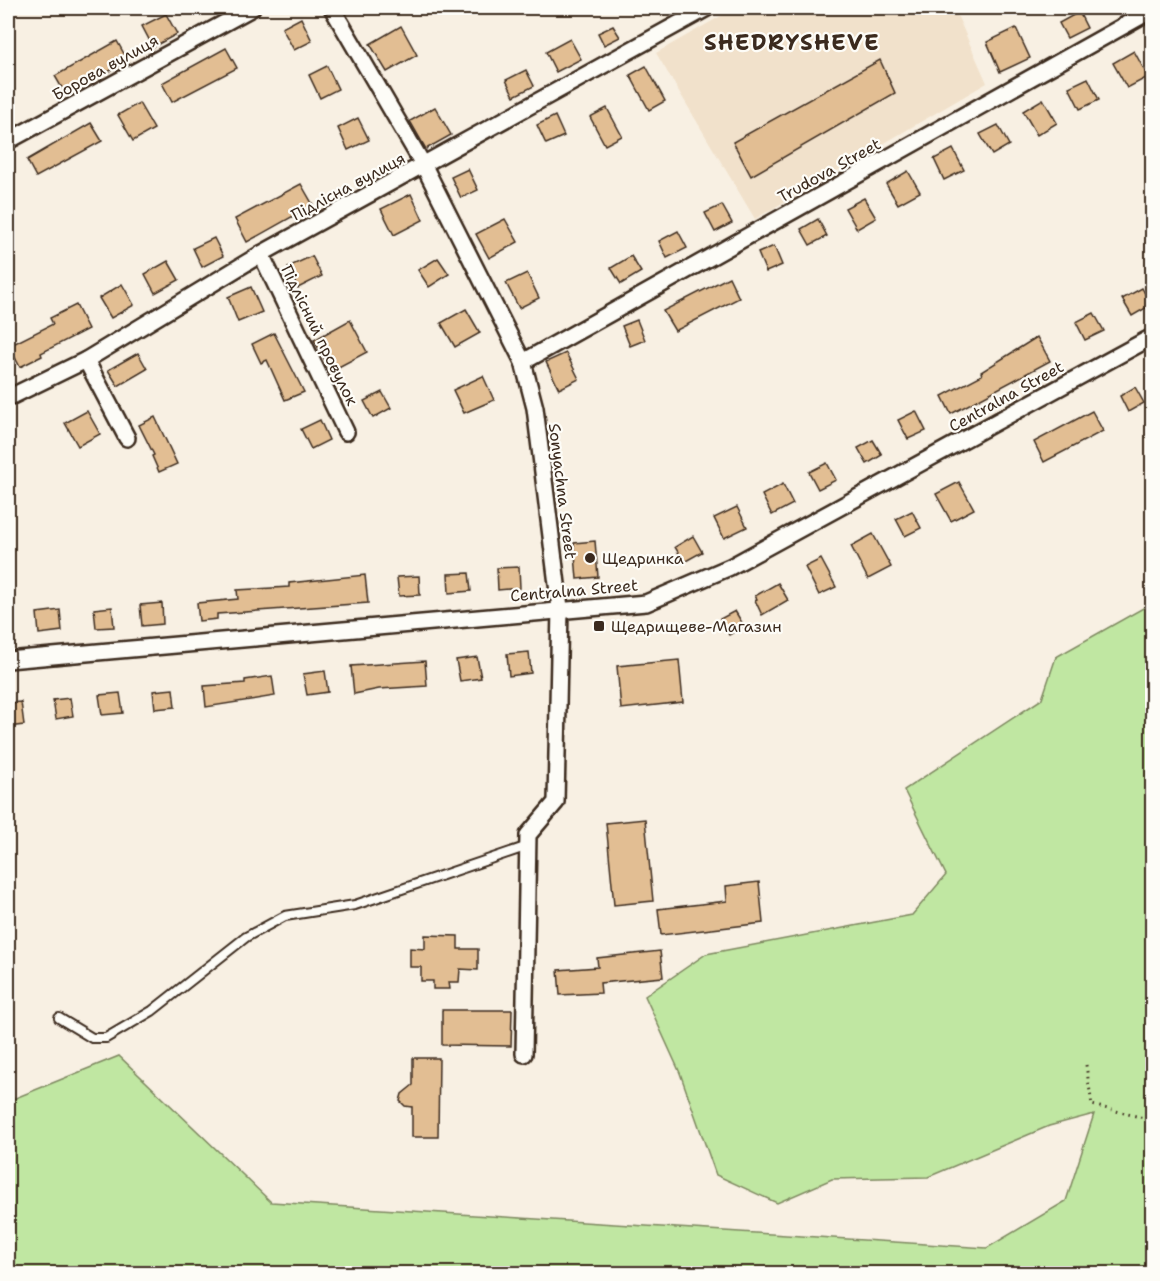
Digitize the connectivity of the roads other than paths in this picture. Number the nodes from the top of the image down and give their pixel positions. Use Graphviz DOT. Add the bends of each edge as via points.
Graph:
graph roads {
  1 [pos="252,8"];
  2 [pos="332,8"];
  3 [pos="707,8"];
  4 [pos="1152,10"];
  5 [pos="8,141"];
  6 [pos="424,166"];
  7 [pos="261,254"];
  8 [pos="1152,337"];
  9 [pos="86,360"];
  10 [pos="523,362"];
  11 [pos="8,398"];
  12 [pos="346,432"];
  13 [pos="127,438"];
  14 [pos="560,608"];
  15 [pos="8,660"];
  16 [pos="528,846"];
  17 [pos="59,1018"];
  18 [pos="524,1054"];
  1 -- 5 [label="street, Борова вулиця"];
  2 -- 6 [label="street, Sonyachna Street"];
  3 -- 6 [label="street, Підлісна вулиця"];
  4 -- 10 [label="street, Trudova Street"];
  6 -- 7 [label="street, Підлісна вулиця"];
  6 -- 10 [label="street, Sonyachna Street"];
  7 -- 9 [label="street, Підлісна вулиця"];
  7 -- 12 [label="street, Підлісний провулок"];
  8 -- 14 [label="street, Centralna Street" via="730,567 646,603"];
  9 -- 11 [label="street, Підлісна вулиця"];
  9 -- 13 [label="street"];
  10 -- 14 [label="street, Sonyachna Street" via="535,408"];
  14 -- 15 [label="street, Centralna Street"];
  14 -- 16 [label="street, Sonyachna Street" via="556,802 528,835"];
  16 -- 17 [label="lane" via="356,905 285,916 246,937 152,1011 106,1038 92,1038"];
  16 -- 18 [label="street, Sonyachna Street"];
}
